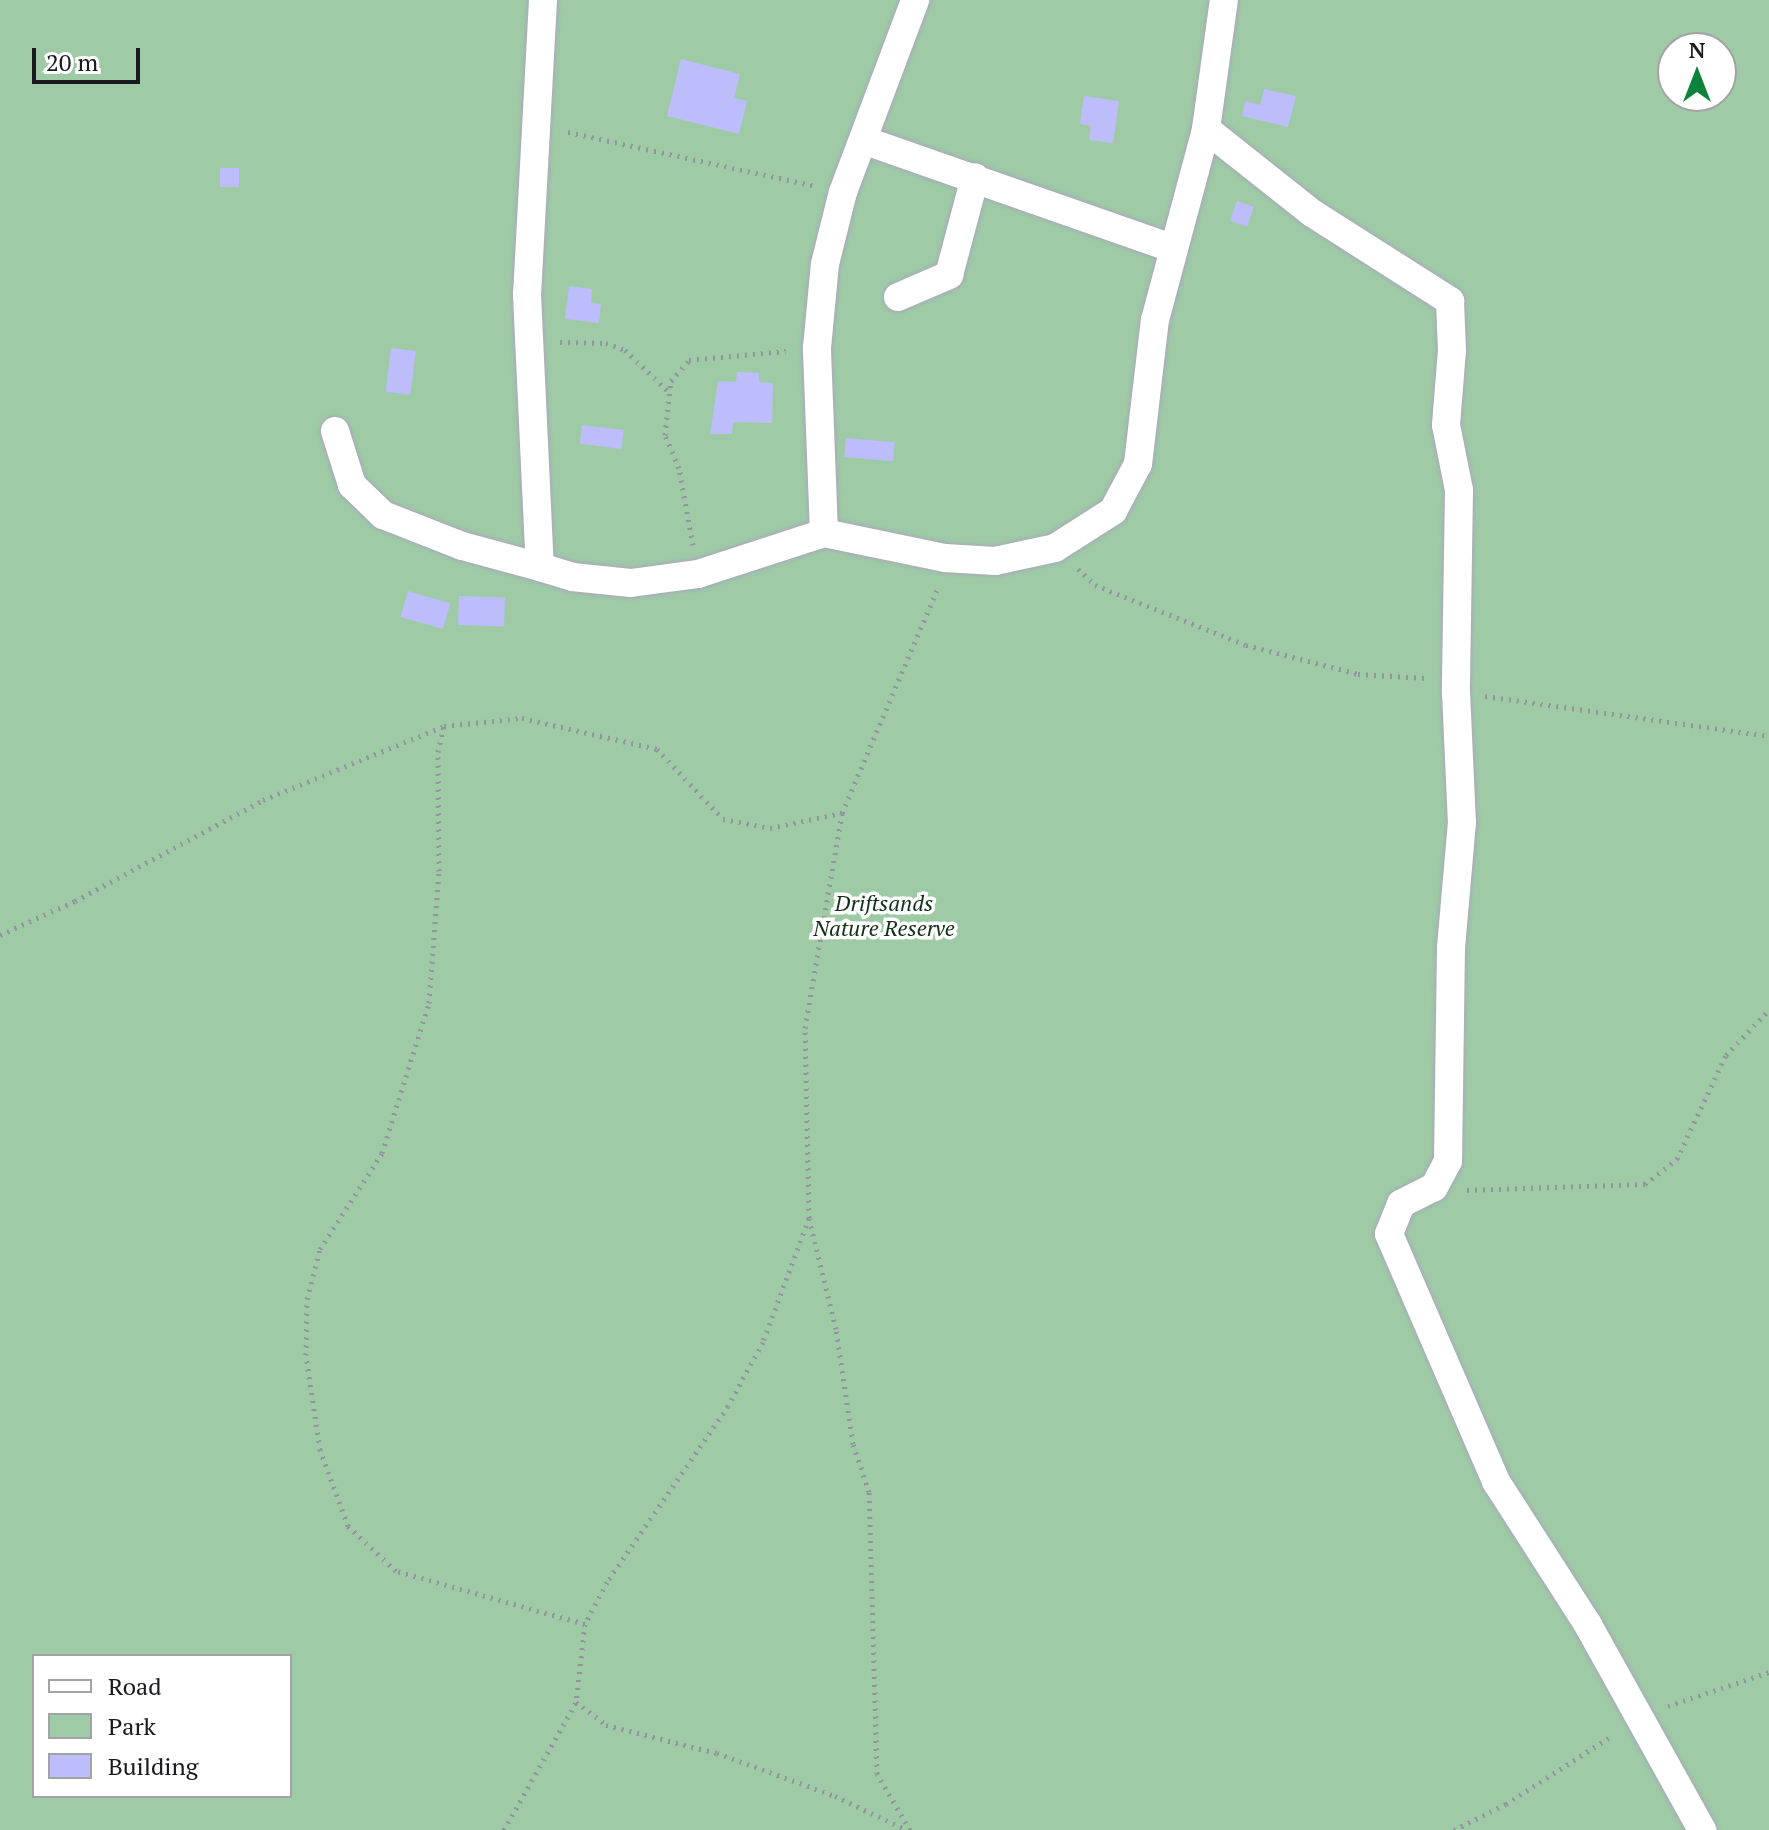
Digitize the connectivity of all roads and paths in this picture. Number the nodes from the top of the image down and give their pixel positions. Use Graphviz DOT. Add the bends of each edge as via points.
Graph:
graph roads {
  1 [pos="543,0"];
  2 [pos="915,0"];
  3 [pos="1224,0"];
  4 [pos="535,126"];
  5 [pos="1206,129"];
  6 [pos="863,140"];
  7 [pos="975,177"];
  8 [pos="843,192"];
  9 [pos="1172,248"];
  10 [pos="898,297"];
  11 [pos="528,341"];
  12 [pos="817,348"];
  13 [pos="669,392"];
  14 [pos="335,431"];
  15 [pos="824,533"];
  16 [pos="1055,548"];
  17 [pos="945,558"];
  18 [pos="540,567"];
  19 [pos="698,574"];
  20 [pos="1456,692"];
  21 [pos="444,726"];
  22 [pos="1769,736"];
  23 [pos="842,813"];
  24 [pos="0,935"];
  25 [pos="1769,1010"];
  26 [pos="1434,1187"];
  27 [pos="809,1218"];
  28 [pos="585,1624"];
  29 [pos="1769,1672"];
  30 [pos="576,1702"];
  31 [pos="1637,1719"];
  32 [pos="504,1830"];
  33 [pos="908,1830"];
  34 [pos="1454,1830"];
  35 [pos="1702,1830"];
  1 -- 4 [label="street"];
  2 -- 6 [label="street"];
  3 -- 5 [label="street"];
  4 -- 8 [label="path"];
  4 -- 11 [label="street"];
  5 -- 9 [label="street"];
  5 -- 20 [label="street" via="1312,213 1450,301 1446,425 1459,490"];
  6 -- 7 [label="street"];
  6 -- 8 [label="street"];
  7 -- 9 [label="street"];
  7 -- 10 [label="street" via="949,275"];
  8 -- 12 [label="street" via="825,264"];
  9 -- 16 [label="street" via="1155,320 1138,464 1113,511"];
  11 -- 13 [label="path" via="606,343 625,350"];
  11 -- 18 [label="street"];
  12 -- 13 [label="path" via="689,360 671,381"];
  12 -- 15 [label="street"];
  13 -- 19 [label="path" via="665,435 679,468"];
  14 -- 18 [label="street" via="352,485 383,515 462,546"];
  15 -- 17 [label="street"];
  15 -- 19 [label="street"];
  16 -- 17 [label="street" via="995,561"];
  16 -- 20 [label="path" via="1095,585 1246,645 1358,674 1421,676"];
  17 -- 23 [label="path" via="935,602"];
  18 -- 19 [label="street" via="572,577 631,583"];
  20 -- 22 [label="path"];
  20 -- 26 [label="street" via="1462,822 1451,947 1448,1161"];
  21 -- 23 [label="path" via="522,718 657,749 723,819 770,828"];
  21 -- 24 [label="path" via="263,800 75,901"];
  21 -- 28 [label="path" via="438,752 439,871 429,1003 382,1153 320,1249 307,1299 306,1355 320,1450 348,1526 396,1571"];
  23 -- 27 [label="path" via="805,1028"];
  25 -- 26 [label="path" via="1726,1055 1677,1159 1645,1184 1596,1189"];
  26 -- 31 [label="street" via="1401,1204 1389,1234 1400,1267 1497,1483 1588,1625"];
  27 -- 28 [label="path" via="763,1342 742,1381"];
  27 -- 33 [label="path" via="836,1329 853,1444 869,1492 877,1774"];
  28 -- 30 [label="path"];
  29 -- 31 [label="path"];
  30 -- 32 [label="path"];
  30 -- 33 [label="path" via="606,1725 717,1753 835,1796"];
  31 -- 34 [label="path" via="1506,1804"];
  31 -- 35 [label="street"];
}
